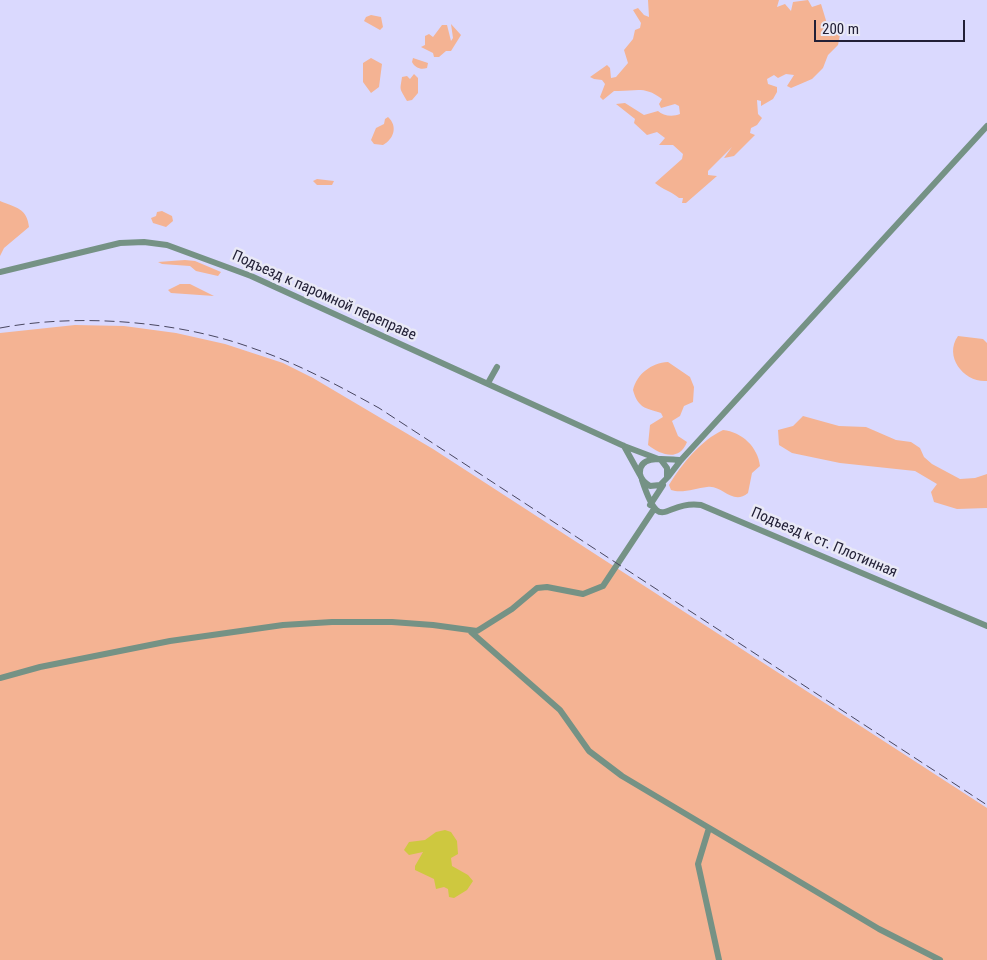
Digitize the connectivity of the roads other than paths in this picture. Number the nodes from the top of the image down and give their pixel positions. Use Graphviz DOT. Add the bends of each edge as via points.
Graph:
graph roads {
  1 [pos="987,126"];
  2 [pos="0,272"];
  3 [pos="497,367"];
  4 [pos="488,383"];
  5 [pos="624,446"];
  6 [pos="661,460"];
  7 [pos="681,460"];
  8 [pos="641,477"];
  9 [pos="666,480"];
  10 [pos="652,507"];
  11 [pos="987,626"];
  12 [pos="471,632"];
  13 [pos="0,678"];
  14 [pos="709,828"];
  15 [pos="719,960"];
  16 [pos="940,960"];
  1 -- 7 [label="street"];
  2 -- 4 [label="street, Подъезд к паромной переправе" via="120,243 167,244 251,276"];
  3 -- 4 [label="street"];
  4 -- 5 [label="street, Подъезд к паромной переправе"];
  5 -- 6 [label="street, Подъезд к паромной переправе"];
  5 -- 8 [label="street"];
  6 -- 7 [label="street"];
  6 -- 8 [label="street" via="646,461 642,465"];
  6 -- 9 [label="street" via="667,468"];
  7 -- 9 [label="street"];
  8 -- 9 [label="street" via="650,486 660,485"];
  8 -- 10 [label="street"];
  9 -- 10 [label="street"];
  10 -- 11 [label="street, Подъезд к ст. Плотинная" via="662,513 686,505 702,505"];
  10 -- 12 [label="street" via="603,586 583,594 537,588 488,626"];
  12 -- 13 [label="street" via="392,622 283,625 170,641 40,666"];
  12 -- 14 [label="street" via="560,710 589,751 622,776"];
  14 -- 15 [label="street" via="698,864"];
  14 -- 16 [label="street" via="879,929"];
}
